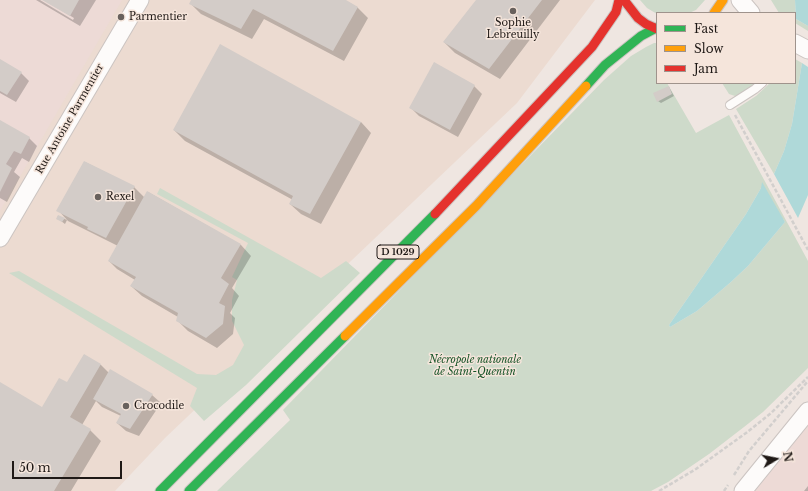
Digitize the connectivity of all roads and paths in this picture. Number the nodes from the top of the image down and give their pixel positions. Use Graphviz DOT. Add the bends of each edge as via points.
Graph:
graph roads {
  1 [pos="140,0"];
  2 [pos="619,0"];
  3 [pos="624,0"];
  4 [pos="723,0"];
  5 [pos="740,0"];
  6 [pos="715,12"];
  7 [pos="750,12"];
  8 [pos="656,28"];
  9 [pos="761,84"];
  10 [pos="730,106"];
  11 [pos="0,238"];
  12 [pos="808,250"];
  13 [pos="808,378"];
  14 [pos="808,381"];
  15 [pos="808,411"];
  16 [pos="160,491"];
  17 [pos="189,491"];
  18 [pos="659,491"];
  19 [pos="724,491"];
  20 [pos="743,491"];
  1 -- 11 [label="street, Rue Antoine Parmentier"];
  2 -- 16 [label="main road, D 1029" via="616,12 592,47 460,189"];
  3 -- 8 [label="main road" via="638,18"];
  4 -- 6 [label="main road"];
  5 -- 7 [label="street"];
  8 -- 17 [label="main road, D 1029" via="641,36 605,65 476,206"];
  9 -- 10 [label="lane"];
  10 -- 12 [label="path"];
  13 -- 18 [label="path" via="746,433 696,469"];
  14 -- 19 [label="path" via="749,451"];
  15 -- 20 [label="street"];
}
